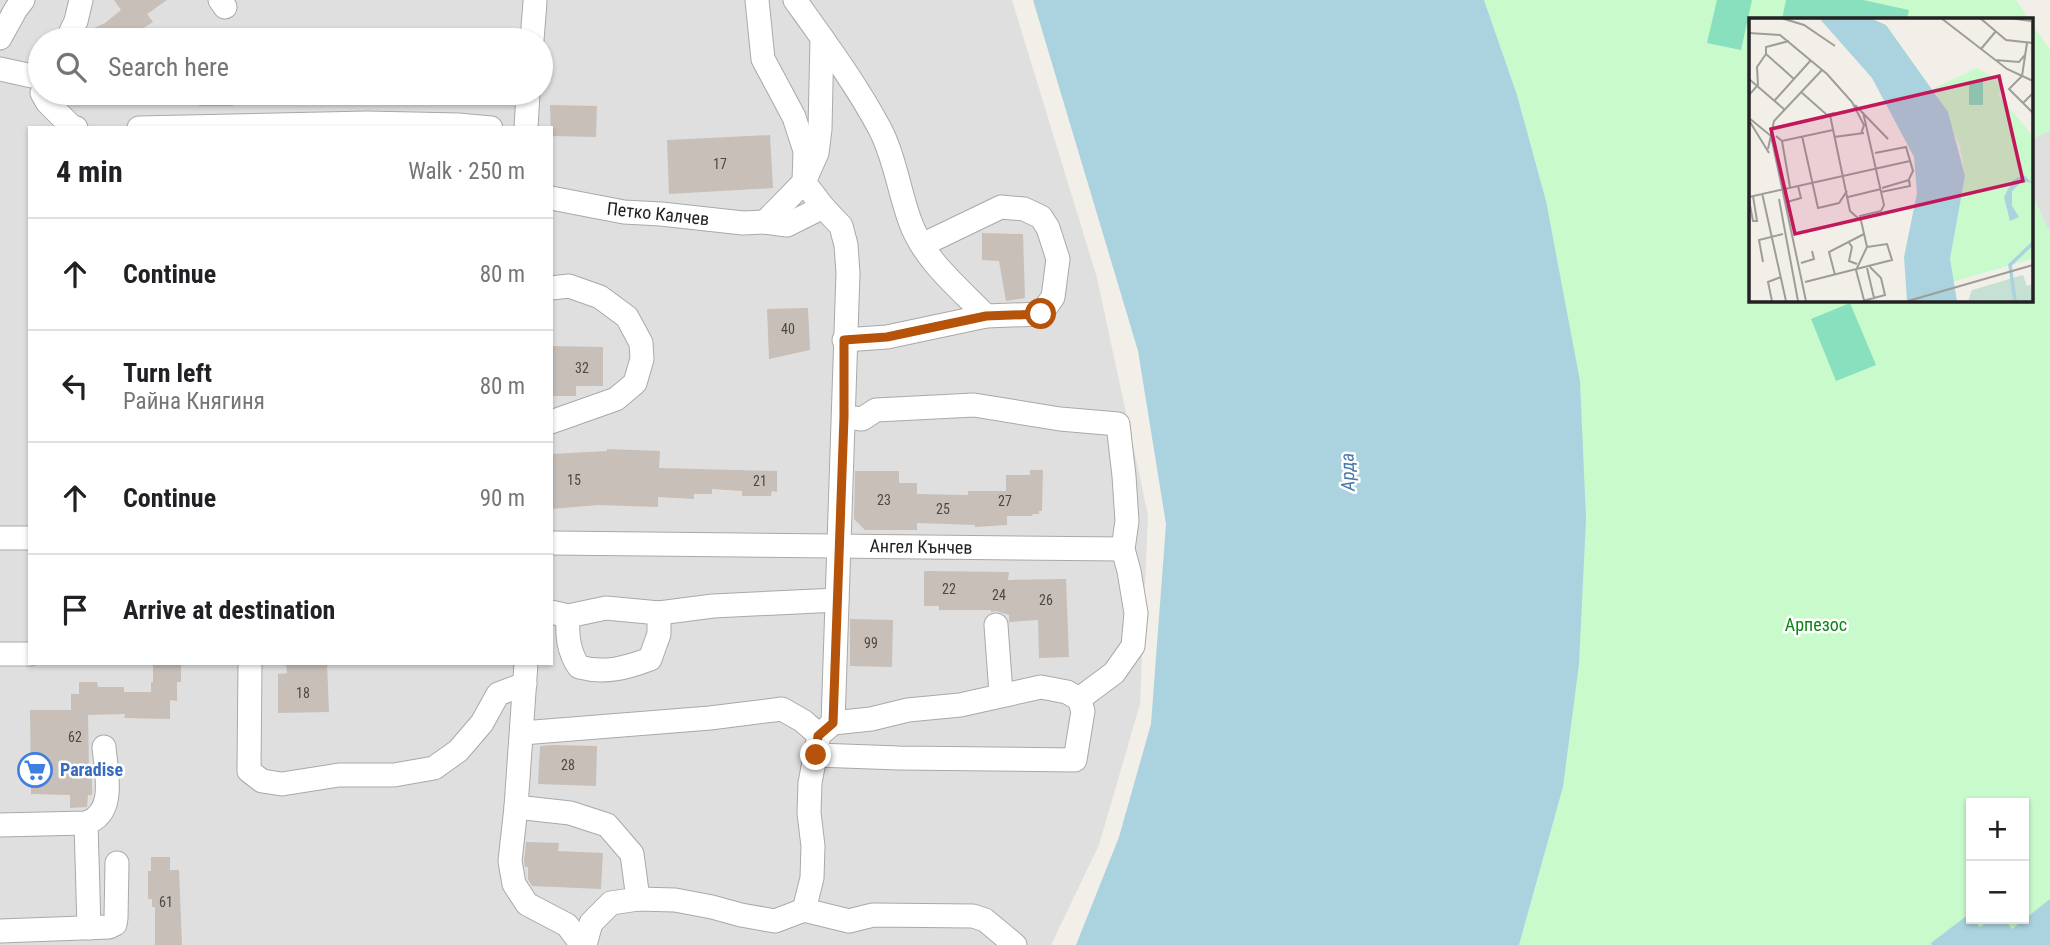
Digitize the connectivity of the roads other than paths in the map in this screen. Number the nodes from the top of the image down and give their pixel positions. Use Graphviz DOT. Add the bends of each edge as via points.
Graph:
graph roads {
  1 [pos="23,0"];
  2 [pos="81,0"];
  3 [pos="757,0"];
  4 [pos="794,0"];
  5 [pos="538,1"];
  6 [pos="73,28"];
  7 [pos="534,28"];
  8 [pos="1,32"];
  9 [pos="822,38"];
  10 [pos="0,69"];
  11 [pos="28,79"];
  12 [pos="50,105"];
  13 [pos="527,105"];
  14 [pos="71,126"];
  15 [pos="282,126"];
  16 [pos="469,126"];
  17 [pos="526,126"];
  18 [pos="804,182"];
  19 [pos="553,198"];
  20 [pos="822,207"];
  21 [pos="765,222"];
  22 [pos="922,245"];
  23 [pos="553,288"];
  24 [pos="986,316"];
  25 [pos="844,340"];
  26 [pos="844,417"];
  27 [pos="553,421"];
  28 [pos="0,538"];
  29 [pos="28,538"];
  30 [pos="553,543"];
  31 [pos="838,546"];
  32 [pos="1123,549"];
  33 [pos="836,600"];
  34 [pos="659,613"];
  35 [pos="560,614"];
  36 [pos="996,625"];
  37 [pos="0,654"];
  38 [pos="28,654"];
  39 [pos="250,665"];
  40 [pos="526,674"];
  41 [pos="1001,694"];
  42 [pos="1079,699"];
  43 [pos="522,733"];
  44 [pos="822,738"];
  45 [pos="104,747"];
  46 [pos="516,807"];
  47 [pos="86,823"];
  48 [pos="0,825"];
  49 [pos="117,863"];
  50 [pos="638,899"];
  51 [pos="804,910"];
  52 [pos="89,928"];
  53 [pos="0,931"];
  54 [pos="584,945"];
  55 [pos="1015,945"];
  1 -- 8 [label="street"];
  2 -- 6 [label="street"];
  3 -- 18 [label="street" via="763,59 794,117 805,151"];
  4 -- 9 [label="street"];
  5 -- 7 [label="street"];
  9 -- 18 [label="street" via="820,129 817,153"];
  9 -- 22 [label="street" via="881,131 910,222"];
  10 -- 11 [label="street"];
  12 -- 14 [label="street"];
  13 -- 17 [label="street"];
  15 -- 16 [label="street"];
  18 -- 20 [label="street"];
  18 -- 21 [label="street"];
  19 -- 21 [label="street, Петко Калчев" via="624,212"];
  20 -- 21 [label="street, Петко Калчев" via="787,225"];
  20 -- 25 [label="street" via="841,226 846,245"];
  22 -- 24 [label="street"];
  22 -- 24 [label="street" via="1001,207 1024,209 1041,217 1058,259 1053,298 1041,314"];
  23 -- 27 [label="street" via="569,286 600,297 627,317 641,343 642,359 635,383 616,399"];
  24 -- 25 [label="street" via="887,337"];
  25 -- 26 [label="street"];
  26 -- 31 [label="street"];
  26 -- 32 [label="street" via="862,419 876,410 974,405 1118,424 1127,521"];
  28 -- 29 [label="street"];
  30 -- 31 [label="street, Ангел Кънчев"];
  31 -- 32 [label="street, Ангел Кънчев"];
  31 -- 33 [label="street"];
  32 -- 42 [label="street" via="1136,613 1133,646 1114,673"];
  33 -- 34 [label="street"];
  33 -- 44 [label="street"];
  34 -- 35 [label="street" via="606,608"];
  34 -- 35 [label="street" via="659,634 650,659 611,671 579,667 571,656"];
  36 -- 41 [label="street"];
  37 -- 38 [label="street"];
  39 -- 40 [label="street" via="249,771 262,781 282,784 434,768 458,751 482,723 498,694"];
  40 -- 43 [label="street"];
  41 -- 42 [label="street" via="1041,687"];
  41 -- 44 [label="street" via="871,719"];
  42 -- 44 [label="street" via="1083,711 1075,760 900,758"];
  43 -- 44 [label="street" via="782,709"];
  43 -- 46 [label="street"];
  44 -- 51 [label="street" via="810,783 812,878"];
  45 -- 47 [label="street" via="105,807 95,820"];
  46 -- 50 [label="street" via="570,813 607,825 632,854"];
  46 -- 54 [label="street" via="510,861 514,884 527,904 568,925"];
  47 -- 48 [label="street"];
  47 -- 52 [label="street"];
  49 -- 52 [label="street" via="114,924"];
  50 -- 51 [label="street" via="675,900 775,920"];
  50 -- 54 [label="street" via="611,902 591,923"];
  51 -- 55 [label="street" via="849,921 873,915 973,916 985,920"];
  52 -- 53 [label="street"];
}
